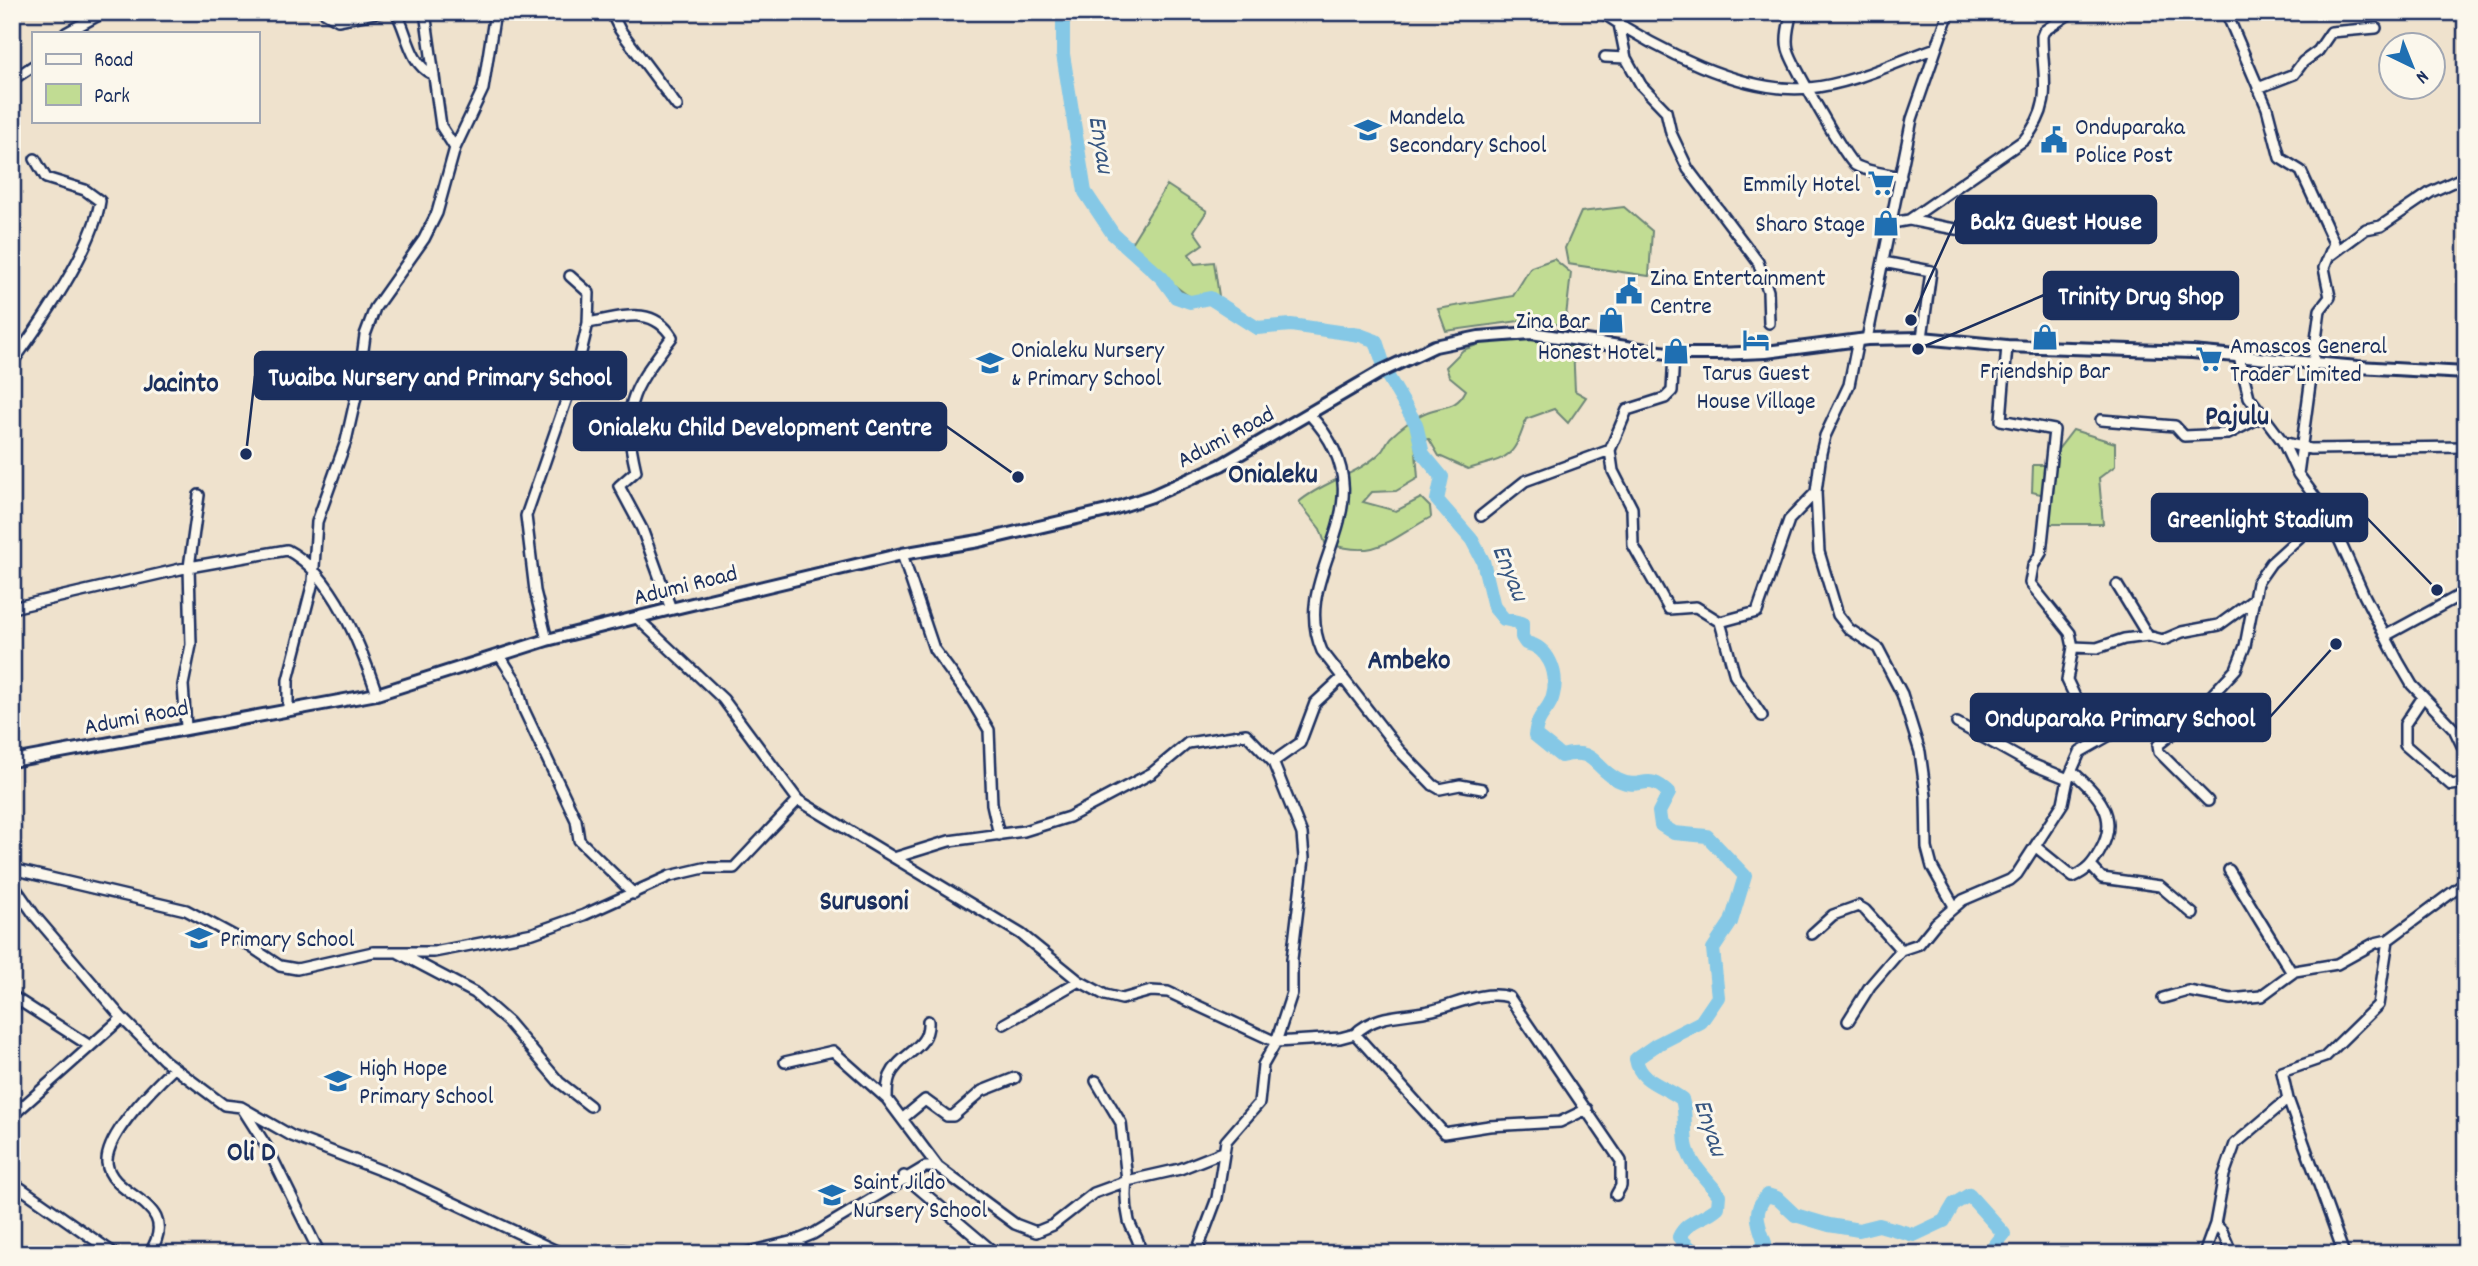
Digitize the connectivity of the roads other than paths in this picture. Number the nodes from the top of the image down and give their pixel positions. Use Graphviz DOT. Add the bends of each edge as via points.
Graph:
graph roads {
  1 [pos="104,12"];
  2 [pos="324,12"];
  3 [pos="380,12"];
  4 [pos="396,12"];
  5 [pos="425,12"];
  6 [pos="495,12"];
  7 [pos="611,12"];
  8 [pos="1601,12"];
  9 [pos="1792,12"];
  10 [pos="1949,12"];
  11 [pos="2072,12"];
  12 [pos="2226,12"];
  13 [pos="1619,24"];
  14 [pos="2376,28"];
  15 [pos="68,32"];
  16 [pos="1937,48"];
  17 [pos="1605,57"];
  18 [pos="1626,58"];
  19 [pos="32,67"];
  20 [pos="432,74"];
  21 [pos="12,80"];
  22 [pos="2258,88"];
  23 [pos="1808,89"];
  24 [pos="677,106"];
  25 [pos="455,148"];
  26 [pos="35,159"];
  27 [pos="2466,176"];
  28 [pos="1901,177"];
  29 [pos="1909,220"];
  30 [pos="1892,223"];
  31 [pos="2024,227"];
  32 [pos="2331,255"];
  33 [pos="1883,262"];
  34 [pos="570,276"];
  35 [pos="588,323"];
  36 [pos="1769,323"];
  37 [pos="1922,338"];
  38 [pos="1862,340"];
  39 [pos="2007,346"];
  40 [pos="1674,354"];
  41 [pos="2239,358"];
  42 [pos="2315,361"];
  43 [pos="12,363"];
  44 [pos="2466,373"];
  45 [pos="1309,414"];
  46 [pos="2261,417"];
  47 [pos="2101,421"];
  48 [pos="2283,442"];
  49 [pos="2466,447"];
  50 [pos="2299,449"];
  51 [pos="1610,450"];
  52 [pos="2298,474"];
  53 [pos="1815,492"];
  54 [pos="199,495"];
  55 [pos="2319,504"];
  56 [pos="1481,516"];
  57 [pos="902,554"];
  58 [pos="189,567"];
  59 [pos="313,571"];
  60 [pos="2117,585"];
  61 [pos="2466,592"];
  62 [pos="2252,601"];
  63 [pos="12,608"];
  64 [pos="671,609"];
  65 [pos="637,618"];
  66 [pos="1720,622"];
  67 [pos="2148,636"];
  68 [pos="2385,636"];
  69 [pos="547,640"];
  70 [pos="2073,647"];
  71 [pos="500,656"];
  72 [pos="1343,677"];
  73 [pos="377,694"];
  74 [pos="2423,697"];
  75 [pos="288,711"];
  76 [pos="1762,716"];
  77 [pos="1956,723"];
  78 [pos="186,727"];
  79 [pos="2174,731"];
  80 [pos="2096,741"];
  81 [pos="2466,754"];
  82 [pos="12,761"];
  83 [pos="1273,762"];
  84 [pos="2070,775"];
  85 [pos="2466,783"];
  86 [pos="1482,789"];
  87 [pos="798,800"];
  88 [pos="2207,801"];
  89 [pos="999,835"];
  90 [pos="2036,847"];
  91 [pos="897,858"];
  92 [pos="2091,866"];
  93 [pos="12,869"];
  94 [pos="2229,870"];
  95 [pos="2466,882"];
  96 [pos="12,883"];
  97 [pos="634,894"];
  98 [pos="1954,906"];
  99 [pos="2193,914"];
  100 [pos="1812,933"];
  101 [pos="2388,940"];
  102 [pos="1900,950"];
  103 [pos="395,951"];
  104 [pos="2292,973"];
  105 [pos="1079,981"];
  106 [pos="12,996"];
  107 [pos="2163,998"];
  108 [pos="122,1018"];
  109 [pos="928,1021"];
  110 [pos="1848,1021"];
  111 [pos="1004,1024"];
  112 [pos="1355,1034"];
  113 [pos="1276,1042"];
  114 [pos="89,1046"];
  115 [pos="785,1062"];
  116 [pos="174,1068"];
  117 [pos="1015,1078"];
  118 [pos="1096,1081"];
  119 [pos="2288,1099"];
  120 [pos="887,1100"];
  121 [pos="590,1106"];
  122 [pos="241,1107"];
  123 [pos="1587,1109"];
  124 [pos="12,1116"];
  125 [pos="902,1119"];
  126 [pos="1223,1152"];
  127 [pos="938,1167"];
  128 [pos="904,1176"];
  129 [pos="1127,1181"];
  130 [pos="12,1182"];
  131 [pos="1616,1195"];
  132 [pos="2215,1224"];
  133 [pos="799,1240"];
  134 [pos="757,1252"];
  135 [pos="115,1254"];
  136 [pos="149,1254"];
  137 [pos="320,1254"];
  138 [pos="563,1254"];
  139 [pos="590,1254"];
  140 [pos="647,1254"];
  141 [pos="741,1254"];
  142 [pos="804,1254"];
  143 [pos="996,1254"];
  144 [pos="1139,1254"];
  145 [pos="1196,1254"];
  146 [pos="2204,1254"];
  147 [pos="2232,1254"];
  148 [pos="2344,1254"];
  1 -- 15 [label="street"];
  2 -- 3 [label="street" via="338,20"];
  4 -- 20 [label="street" via="417,63"];
  5 -- 20 [label="street"];
  6 -- 25 [label="street" via="483,89"];
  7 -- 24 [label="street"];
  8 -- 13 [label="street"];
  9 -- 23 [label="street" via="1787,46 1794,69"];
  10 -- 16 [label="street"];
  11 -- 29 [label="street" via="2042,36 2046,93 2036,126 2024,140"];
  12 -- 22 [label="street"];
  13 -- 18 [label="street"];
  13 -- 23 [label="street" via="1729,78"];
  14 -- 22 [label="street" via="2331,32 2294,74"];
  16 -- 23 [label="street" via="1849,80"];
  16 -- 28 [label="street" via="1912,119"];
  17 -- 18 [label="street"];
  18 -- 36 [label="street" via="1640,85 1666,111 1688,169 1758,262 1768,291"];
  19 -- 21 [label="street"];
  20 -- 25 [label="street" via="441,126"];
  22 -- 32 [label="street" via="2280,158 2301,171 2334,243"];
  23 -- 28 [label="street" via="1844,154 1855,165"];
  25 -- 59 [label="street" via="431,227 375,308 365,335 346,441 317,522"];
  26 -- 43 [label="street" via="47,178 85,190 100,201 97,219 65,281"];
  27 -- 32 [label="street" via="2431,192 2381,226 2366,229"];
  28 -- 30 [label="street"];
  29 -- 30 [label="street"];
  29 -- 31 [label="street" via="1981,234"];
  30 -- 33 [label="street"];
  32 -- 42 [label="street" via="2325,268 2330,297 2320,310"];
  33 -- 37 [label="street" via="1931,271"];
  33 -- 38 [label="street"];
  34 -- 35 [label="street" via="589,293"];
  35 -- 64 [label="street" via="639,314 659,320 672,337 648,369 630,405 627,429 636,471 619,486 642,529"];
  35 -- 69 [label="street" via="577,369 526,516 535,591"];
  37 -- 38 [label="main road, Adumi Road"];
  37 -- 39 [label="main road, Adumi Road"];
  38 -- 40 [label="main road, Adumi Road" via="1766,352"];
  38 -- 53 [label="street" via="1849,385 1825,436"];
  39 -- 41 [label="main road, Adumi Road" via="2192,352"];
  39 -- 70 [label="street" via="2001,420 2054,430 2041,553 2030,583 2068,628"];
  40 -- 45 [label="main road, Adumi Road" via="1531,333 1435,345"];
  40 -- 51 [label="street" via="1672,391 1665,398 1627,410"];
  41 -- 42 [label="main road, Adumi Road"];
  41 -- 46 [label="street" via="2249,397"];
  42 -- 44 [label="main road, Adumi Road"];
  42 -- 50 [label="street"];
  45 -- 57 [label="main road, Adumi Road" via="1221,466 1141,499 1037,528"];
  45 -- 72 [label="street" via="1334,450 1345,493 1315,624 1322,651"];
  46 -- 47 [label="street" via="2228,433 2184,436 2175,426"];
  46 -- 48 [label="street"];
  48 -- 50 [label="street"];
  48 -- 52 [label="street"];
  49 -- 50 [label="street"];
  50 -- 52 [label="street"];
  51 -- 56 [label="street" via="1525,481"];
  51 -- 66 [label="street" via="1613,471 1632,508 1633,545 1669,609 1696,607"];
  52 -- 55 [label="street"];
  53 -- 66 [label="street" via="1789,520 1757,612"];
  53 -- 98 [label="street" via="1819,552 1835,610 1849,629 1878,648 1898,685 1920,752 1927,848"];
  54 -- 58 [label="street"];
  55 -- 62 [label="street" via="2302,534 2261,575"];
  55 -- 68 [label="street"];
  57 -- 64 [label="main road, Adumi Road"];
  57 -- 89 [label="street" via="934,649 989,730 992,804"];
  58 -- 59 [label="street" via="287,550"];
  58 -- 63 [label="street"];
  58 -- 78 [label="street" via="191,645 183,685"];
  59 -- 73 [label="street" via="360,645"];
  59 -- 75 [label="street" via="288,680"];
  60 -- 67 [label="street"];
  61 -- 68 [label="street"];
  62 -- 67 [label="street" via="2219,625 2164,640"];
  62 -- 79 [label="street" via="2245,646 2236,668"];
  64 -- 65 [label="main road, Adumi Road"];
  65 -- 69 [label="main road, Adumi Road"];
  65 -- 87 [label="street" via="723,699"];
  66 -- 76 [label="street" via="1735,677"];
  67 -- 70 [label="street" via="2098,648"];
  68 -- 74 [label="street"];
  69 -- 71 [label="main road, Adumi Road"];
  70 -- 80 [label="street" via="2067,680"];
  71 -- 73 [label="main road, Adumi Road"];
  71 -- 97 [label="street" via="516,681 524,710 576,820 579,840"];
  72 -- 83 [label="street" via="1315,704 1300,743"];
  72 -- 86 [label="street" via="1399,750 1436,788 1460,785"];
  73 -- 75 [label="main road, Adumi Road"];
  74 -- 81 [label="street" via="2454,729"];
  74 -- 85 [label="street" via="2405,724 2405,745 2451,785"];
  75 -- 78 [label="main road, Adumi Road"];
  77 -- 84 [label="street" via="2029,763"];
  78 -- 82 [label="main road, Adumi Road"];
  79 -- 80 [label="street" via="2124,727"];
  79 -- 88 [label="street" via="2156,749"];
  80 -- 84 [label="street" via="2080,752"];
  83 -- 89 [label="street" via="1246,734 1193,741 1152,773 1092,806 1042,826"];
  83 -- 113 [label="street" via="1303,834 1304,858 1292,993"];
  84 -- 90 [label="street" via="2063,803"];
  84 -- 92 [label="street" via="2098,796 2109,819 2105,844"];
  87 -- 91 [label="street"];
  87 -- 97 [label="street" via="734,868 704,868 670,876"];
  89 -- 91 [label="street" via="949,841"];
  90 -- 92 [label="street" via="2071,876"];
  90 -- 98 [label="street" via="2010,880"];
  91 -- 105 [label="street" via="1021,934"];
  92 -- 99 [label="street" via="2102,878 2160,886"];
  93 -- 103 [label="street" via="186,910 279,966 309,968"];
  94 -- 104 [label="street"];
  95 -- 101 [label="street"];
  96 -- 108 [label="street"];
  97 -- 103 [label="street" via="533,933 434,952"];
  98 -- 102 [label="street" via="1919,944"];
  100 -- 102 [label="street" via="1833,915 1858,906"];
  101 -- 104 [label="street" via="2337,964"];
  101 -- 119 [label="street" via="2378,1005 2325,1057 2282,1072"];
  102 -- 110 [label="street"];
  103 -- 121 [label="street" via="475,993 559,1082"];
  104 -- 107 [label="street" via="2261,996 2231,999 2188,991"];
  105 -- 111 [label="street"];
  105 -- 113 [label="street" via="1122,999 1151,991 1168,992"];
  106 -- 114 [label="street"];
  108 -- 114 [label="street"];
  108 -- 116 [label="street"];
  109 -- 120 [label="street" via="921,1046 906,1056 890,1077"];
  112 -- 113 [label="street"];
  112 -- 123 [label="street" via="1444,1133 1560,1122"];
  112 -- 123 [label="street" via="1372,1022 1395,1015 1499,994 1508,997"];
  113 -- 126 [label="street" via="1263,1065 1259,1103 1229,1136"];
  114 -- 124 [label="street"];
  115 -- 120 [label="street" via="833,1051"];
  116 -- 122 [label="street" via="224,1105"];
  116 -- 136 [label="street" via="127,1121 107,1160 109,1171 155,1215 159,1235"];
  117 -- 125 [label="street" via="982,1091 953,1116 925,1100"];
  118 -- 129 [label="street" via="1121,1123"];
  119 -- 132 [label="street" via="2235,1144"];
  119 -- 148 [label="street"];
  120 -- 125 [label="street"];
  122 -- 137 [label="street" via="268,1149"];
  122 -- 138 [label="street" via="292,1136 403,1179"];
  123 -- 131 [label="street" via="1621,1161"];
  125 -- 127 [label="street"];
  126 -- 129 [label="street" via="1180,1169"];
  126 -- 145 [label="street" via="1217,1198"];
  127 -- 128 [label="street"];
  127 -- 129 [label="street" via="1015,1224 1036,1232 1053,1226 1094,1193"];
  128 -- 133 [label="street"];
  128 -- 143 [label="street"];
  129 -- 144 [label="street" via="1127,1209 1140,1243"];
  130 -- 135 [label="street"];
  132 -- 146 [label="street"];
  132 -- 147 [label="street"];
  133 -- 134 [label="street"];
  133 -- 142 [label="street"];
  134 -- 141 [label="street"];
  139 -- 140 [label="street" via="622,1250"];
}
